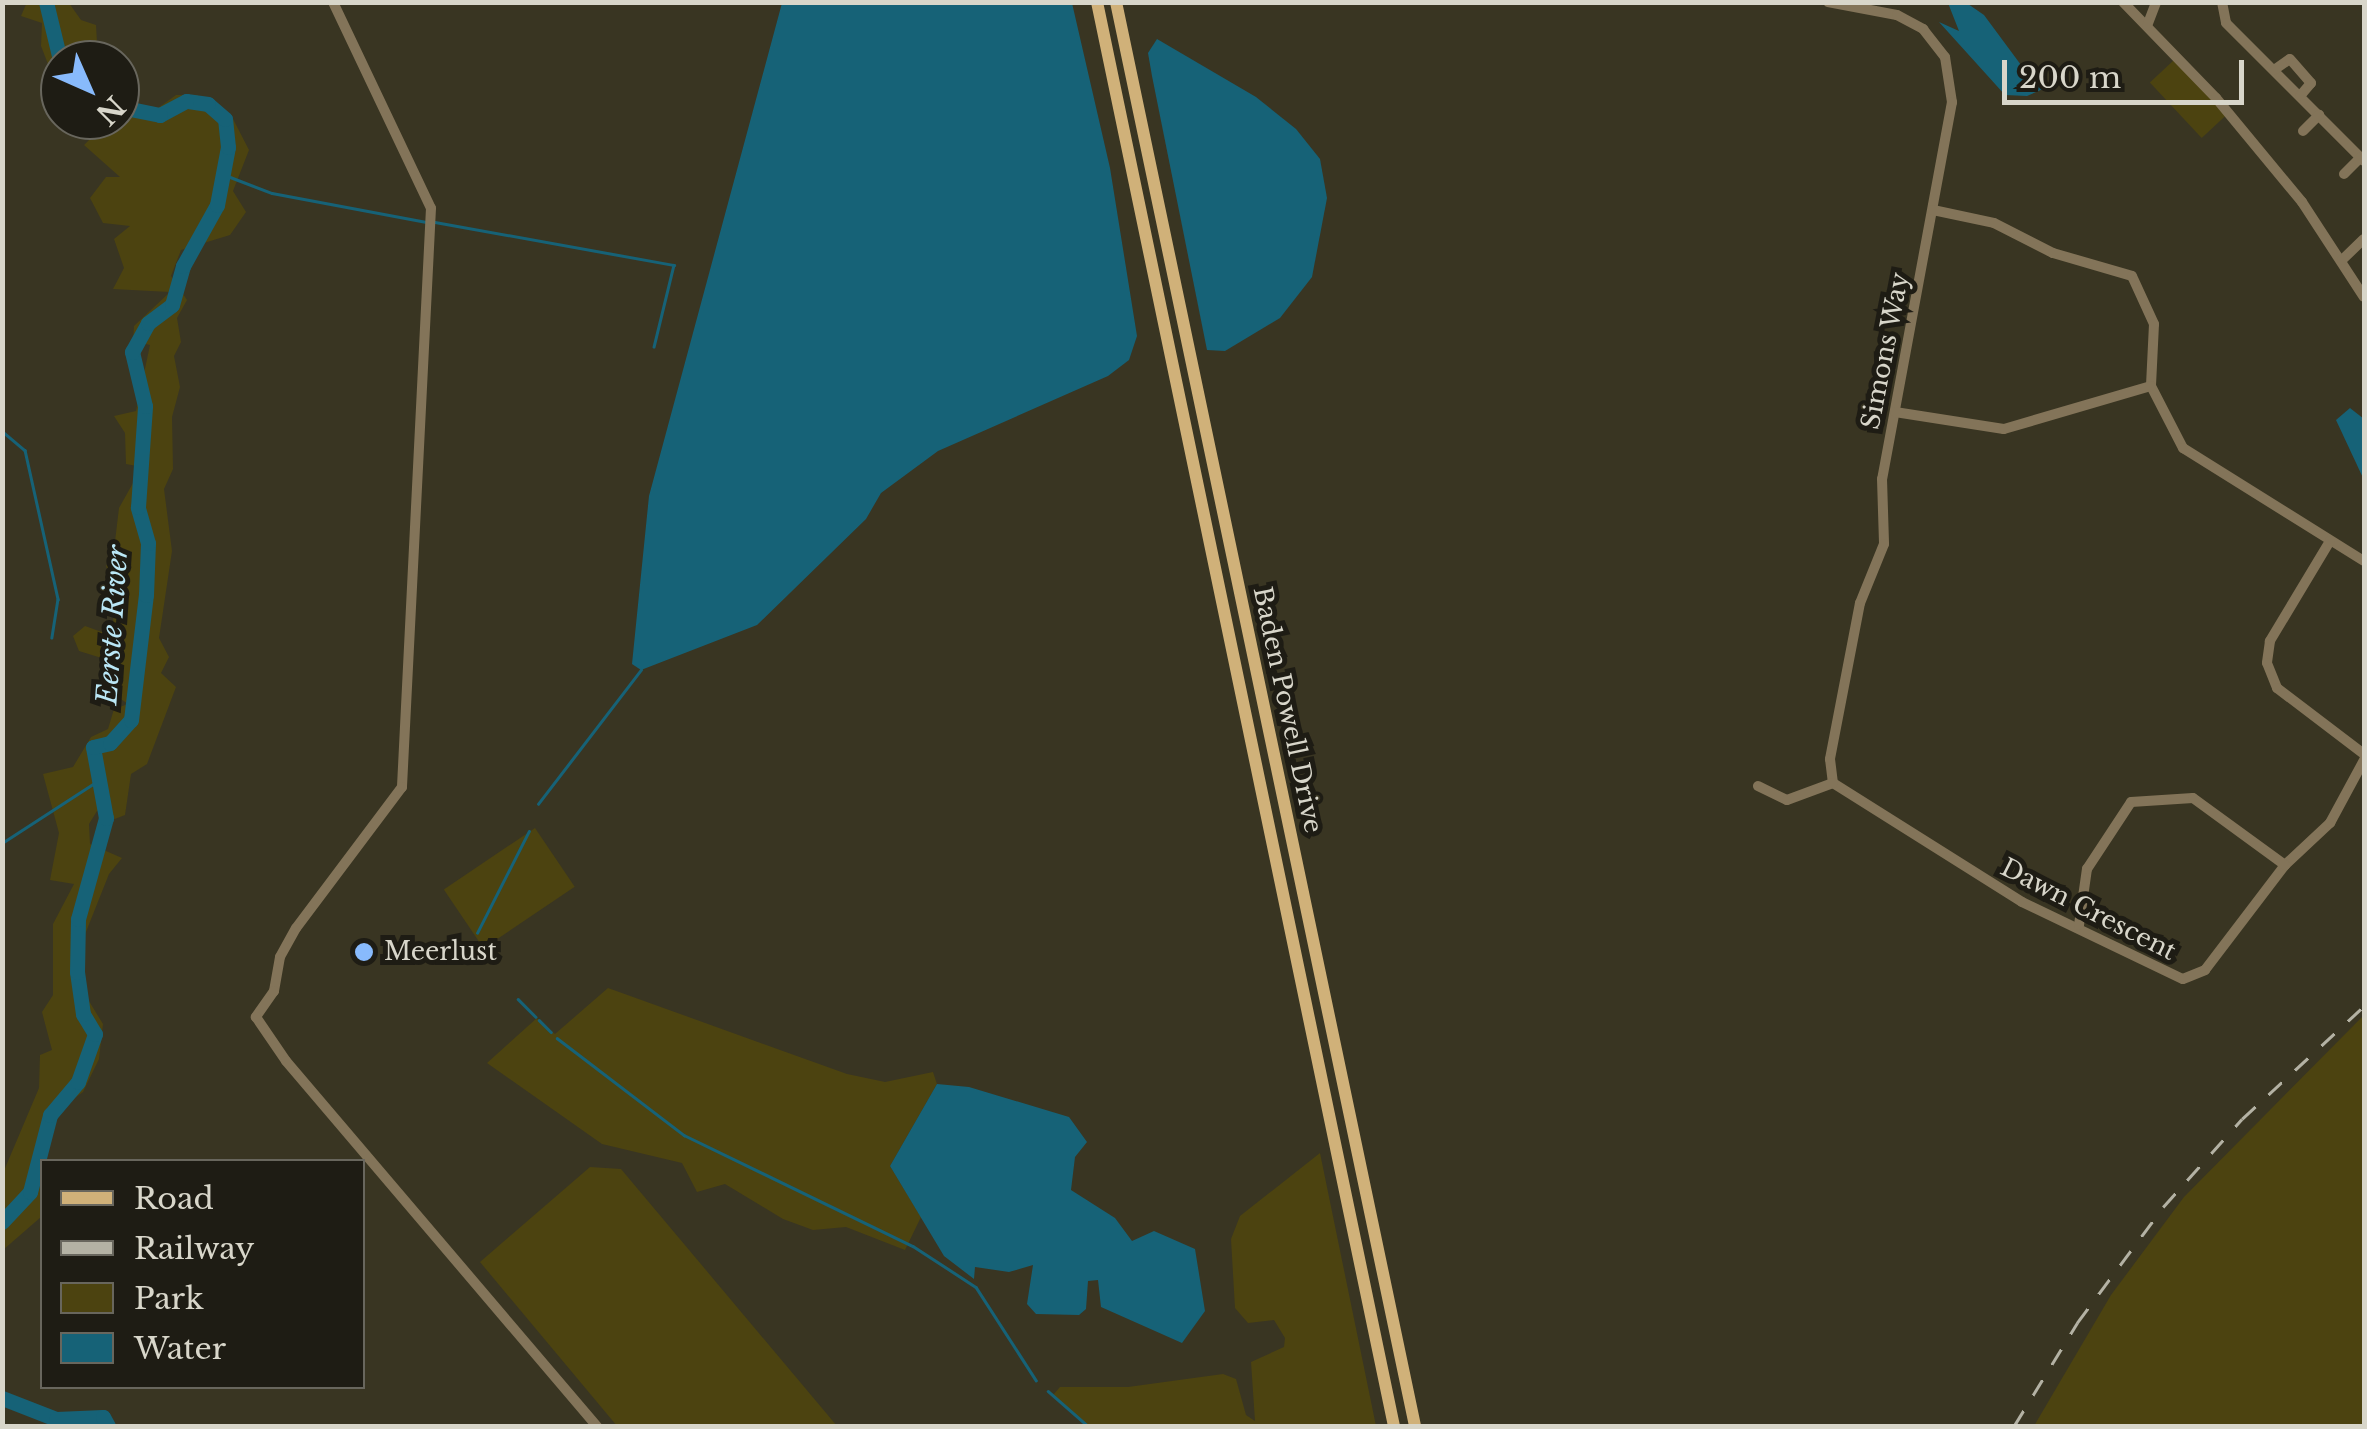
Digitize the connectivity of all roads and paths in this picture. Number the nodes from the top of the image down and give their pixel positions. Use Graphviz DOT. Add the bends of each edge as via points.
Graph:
graph roads {
  1 [pos="334,2"];
  2 [pos="1098,2"];
  3 [pos="1116,2"];
  4 [pos="1828,2"];
  5 [pos="2123,2"];
  6 [pos="2156,2"];
  7 [pos="2222,2"];
  8 [pos="2146,26"];
  9 [pos="2274,70"];
  10 [pos="2300,96"];
  11 [pos="2319,114"];
  12 [pos="2303,131"];
  13 [pos="2363,159"];
  14 [pos="2344,174"];
  15 [pos="1932,210"];
  16 [pos="2364,240"];
  17 [pos="2342,260"];
  18 [pos="2364,297"];
  19 [pos="2151,386"];
  20 [pos="1895,412"];
  21 [pos="2330,541"];
  22 [pos="2364,561"];
  23 [pos="2364,757"];
  24 [pos="1833,784"];
  25 [pos="1758,786"];
  26 [pos="2286,865"];
  27 [pos="2079,925"];
  28 [pos="598,1426"];
  29 [pos="1394,1426"];
  30 [pos="1415,1426"];
  1 -- 28 [label="street" via="432,208 402,786 296,928 280,957 274,991 256,1017"];
  2 -- 29 [label="main road, Baden Powell Drive"];
  3 -- 30 [label="main road, Baden Powell Drive"];
  4 -- 15 [label="street, Simons Way" via="1905,18 1941,50 1952,102"];
  5 -- 8 [label="street"];
  6 -- 8 [label="street"];
  7 -- 9 [label="street" via="2222,17"];
  8 -- 17 [label="street" via="2216,98"];
  9 -- 10 [label="street"];
  9 -- 10 [label="street" via="2290,59 2311,82"];
  10 -- 11 [label="street"];
  11 -- 12 [label="street"];
  11 -- 13 [label="street"];
  13 -- 14 [label="street"];
  15 -- 19 [label="street" via="1994,223 2053,253 2132,276 2154,324"];
  15 -- 20 [label="street, Simons Way"];
  16 -- 17 [label="street"];
  17 -- 18 [label="street"];
  19 -- 20 [label="street" via="2004,429"];
  19 -- 21 [label="street" via="2168,428 2192,456"];
  20 -- 24 [label="street, Simons Way" via="1882,479 1884,544 1860,602 1830,759"];
  21 -- 22 [label="street"];
  21 -- 23 [label="street" via="2270,641 2267,663 2277,688"];
  23 -- 26 [label="street, Dawn Crescent" via="2330,823"];
  24 -- 25 [label="street" via="1788,800"];
  24 -- 27 [label="street, Dawn Crescent" via="2022,902"];
  26 -- 27 [label="street, Dawn Crescent" via="2200,975 2176,978"];
  26 -- 27 [label="street" via="2193,798 2132,802 2086,870"];
}
